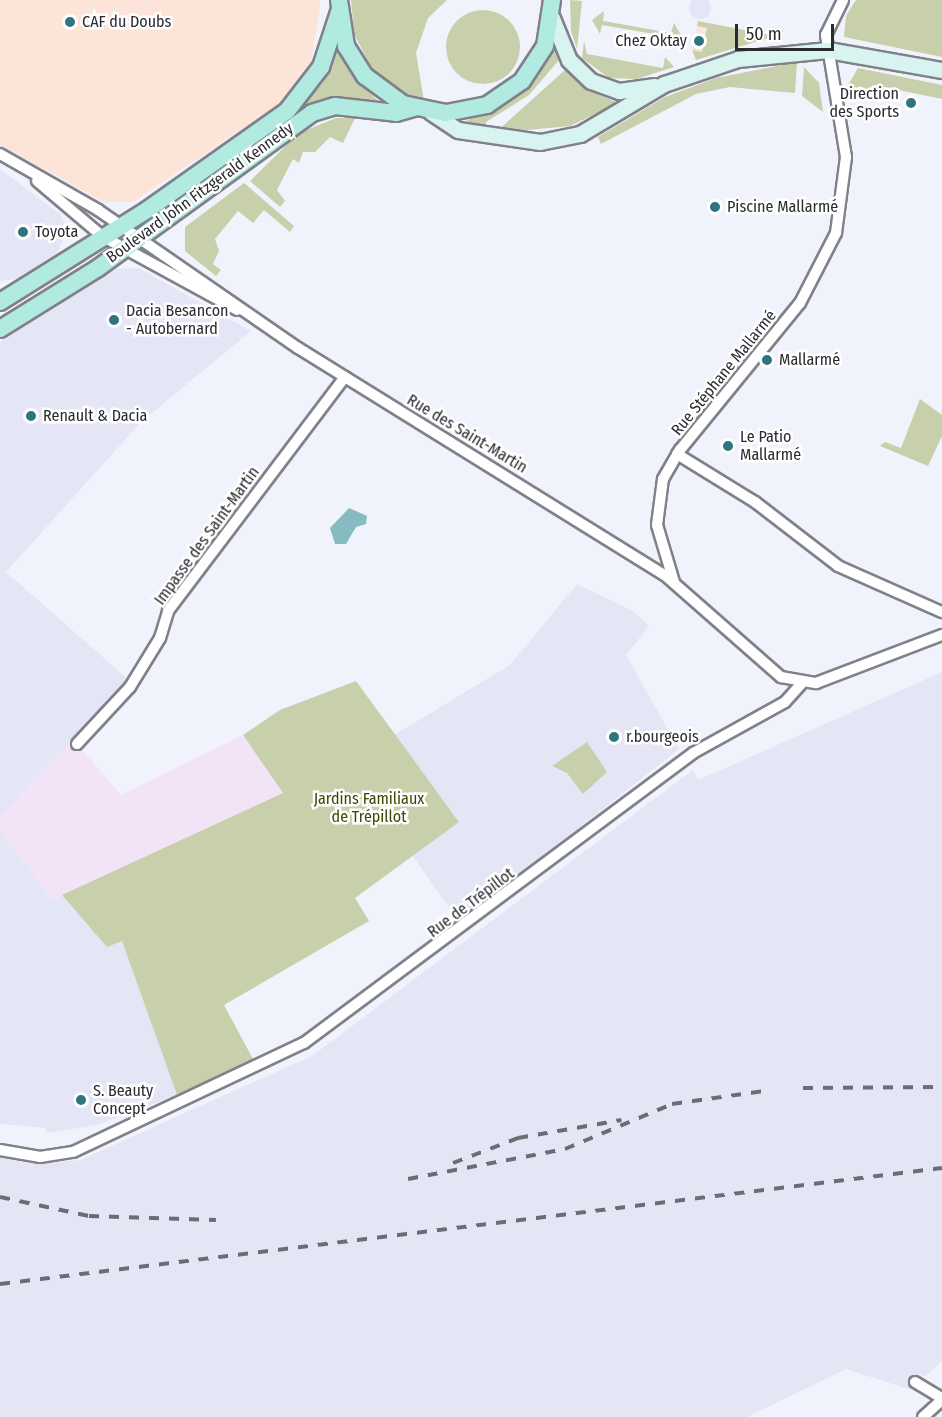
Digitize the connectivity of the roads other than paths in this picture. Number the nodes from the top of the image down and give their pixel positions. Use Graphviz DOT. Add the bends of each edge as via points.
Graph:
graph roads {
  1 [pos="843,0"];
  2 [pos="338,4"];
  3 [pos="553,6"];
  4 [pos="828,50"];
  5 [pos="942,70"];
  6 [pos="664,84"];
  7 [pos="414,108"];
  8 [pos="431,112"];
  9 [pos="0,154"];
  10 [pos="19,165"];
  11 [pos="120,225"];
  12 [pos="102,236"];
  13 [pos="140,238"];
  14 [pos="123,249"];
  15 [pos="0,302"];
  16 [pos="245,313"];
  17 [pos="0,329"];
  18 [pos="345,377"];
  19 [pos="677,454"];
  20 [pos="674,582"];
  21 [pos="942,612"];
  22 [pos="942,635"];
  23 [pos="801,684"];
  24 [pos="77,744"];
  25 [pos="0,1150"];
  26 [pos="915,1382"];
  27 [pos="942,1400"];
  28 [pos="923,1417"];
  1 -- 4 [label="street, Rue Stéphane Mallarmé" via="828,25"];
  2 -- 7 [label="main road" via="346,46 365,76"];
  2 -- 11 [label="main road, Boulevard John Fitzgerald Kennedy" via="321,67 287,111"];
  3 -- 6 [label="main road" via="569,60 591,81 619,91"];
  3 -- 8 [label="main road" via="539,58 512,90 474,110"];
  4 -- 5 [label="main road"];
  4 -- 6 [label="main road" via="738,58"];
  4 -- 19 [label="street, Rue Stéphane Mallarmé" via="846,157 836,233 800,303"];
  6 -- 8 [label="main road" via="596,128 560,140 515,140 458,130"];
  7 -- 8 [label="main road"];
  7 -- 13 [label="main road, Boulevard John Fitzgerald Kennedy" via="396,113 335,106 312,113"];
  9 -- 10 [label="street"];
  10 -- 11 [label="street, Rue des Saint-Martin"];
  10 -- 12 [label="street, Rue des Saint-Martin"];
  11 -- 12 [label="main road, Boulevard John Fitzgerald Kennedy"];
  11 -- 13 [label="street, Rue des Saint-Martin"];
  12 -- 14 [label="street, Rue des Saint-Martin"];
  12 -- 15 [label="main road, Boulevard John Fitzgerald Kennedy"];
  13 -- 14 [label="main road, Boulevard John Fitzgerald Kennedy"];
  13 -- 16 [label="street, Rue des Saint-Martin"];
  14 -- 16 [label="street, Rue des Saint-Martin"];
  14 -- 17 [label="main road, Boulevard John Fitzgerald Kennedy"];
  16 -- 18 [label="street, Rue des Saint-Martin"];
  18 -- 20 [label="street, Rue des Saint-Martin"];
  18 -- 24 [label="street, Impasse des Saint-Martin" via="168,611 160,638 130,687"];
  19 -- 20 [label="street" via="657,503 657,525"];
  19 -- 21 [label="street, Rue Stéphane Mallarmé" via="755,502 838,566"];
  20 -- 23 [label="street, Rue des Saint-Martin" via="771,670"];
  22 -- 23 [label="street" via="837,677"];
  23 -- 25 [label="street, Rue de Trépillot" via="785,702 693,753 327,1030 73,1152 40,1157"];
  26 -- 27 [label="street"];
  27 -- 28 [label="street"];
}
